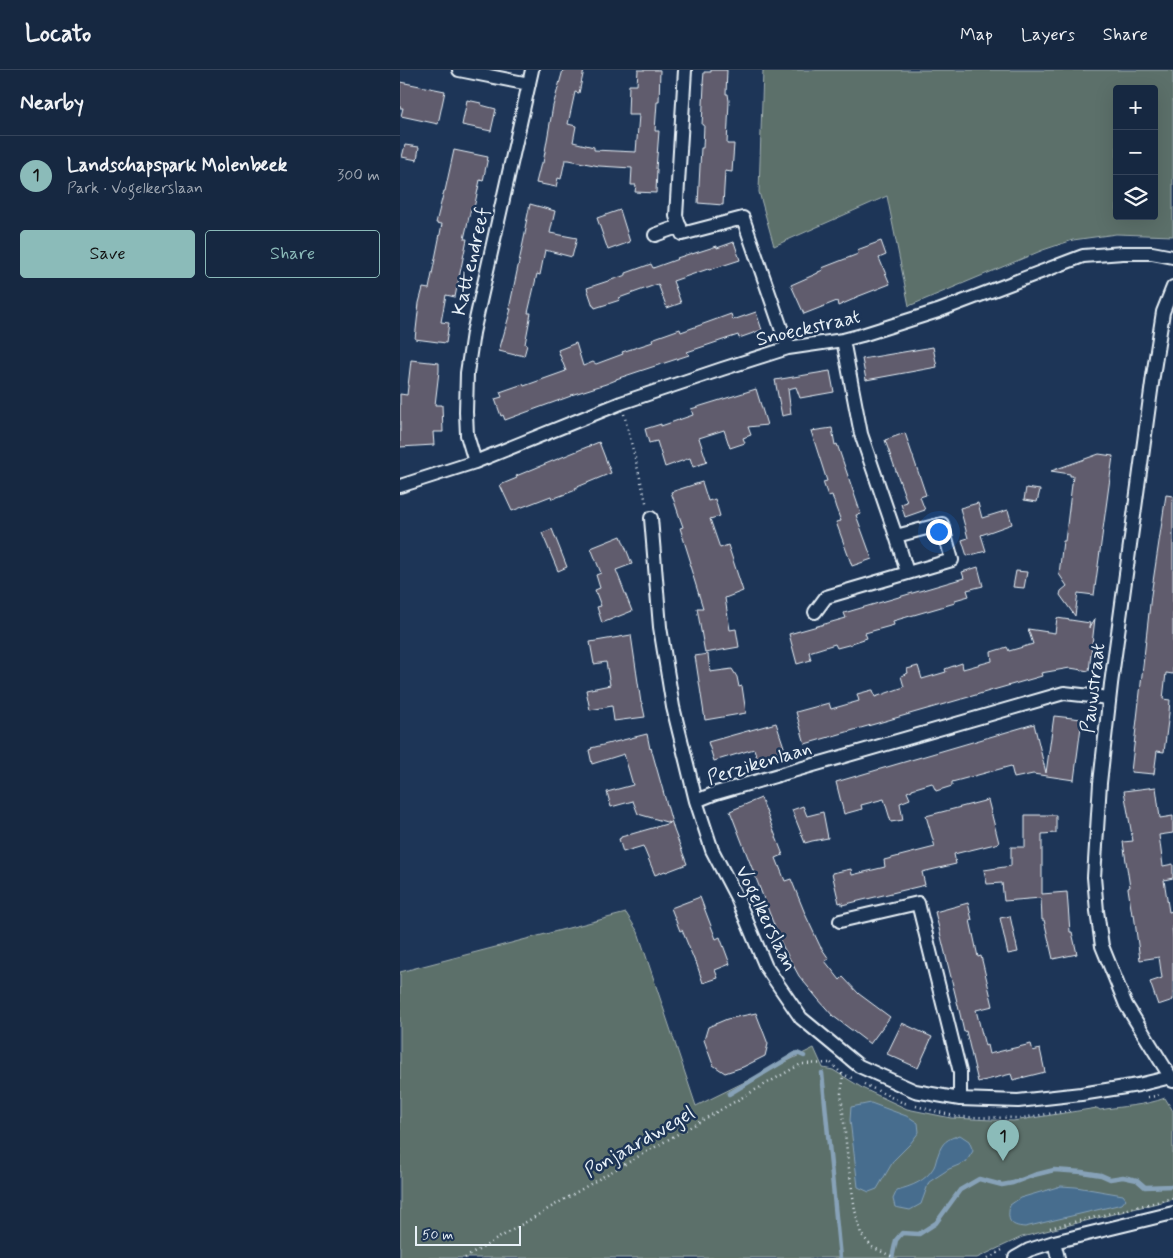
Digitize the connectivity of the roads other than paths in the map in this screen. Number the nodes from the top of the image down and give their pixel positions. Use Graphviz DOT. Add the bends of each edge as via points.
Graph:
graph roads {
  1 [pos="459,70"];
  2 [pos="532,70"];
  3 [pos="685,70"];
  4 [pos="529,84"];
  5 [pos="680,226"];
  6 [pos="655,235"];
  7 [pos="1173,257"];
  8 [pos="1173,286"];
  9 [pos="843,340"];
  10 [pos="788,348"];
  11 [pos="475,462"];
  12 [pos="400,486"];
  13 [pos="651,518"];
  14 [pos="896,536"];
  15 [pos="908,572"];
  16 [pos="815,612"];
  17 [pos="1109,698"];
  18 [pos="696,801"];
  19 [pos="840,921"];
  20 [pos="1172,1079"];
  21 [pos="960,1099"];
  22 [pos="1173,1213"];
  23 [pos="1054,1242"];
  24 [pos="1015,1258"];
  25 [pos="1058,1258"];
  1 -- 4 [label="street"];
  2 -- 4 [label="street, Kattendreef"];
  3 -- 5 [label="street" via="676,216"];
  4 -- 11 [label="street, Kattendreef" via="468,365 467,435"];
  5 -- 6 [label="street"];
  5 -- 10 [label="street" via="682,234 743,218"];
  7 -- 9 [label="street, Snoeckstraat" via="1152,253 1083,256 938,311"];
  8 -- 17 [label="street, Pauwstraat" via="1163,312 1153,376"];
  9 -- 10 [label="street, Snoeckstraat"];
  9 -- 14 [label="street" via="864,443"];
  10 -- 11 [label="street, Snoeckstraat" via="621,403"];
  11 -- 12 [label="street, Snoeckstraat"];
  13 -- 18 [label="street, Perzikenlaan" via="660,627 673,707"];
  14 -- 15 [label="street"];
  14 -- 15 [label="street" via="942,524 952,560"];
  15 -- 16 [label="street" via="826,597"];
  17 -- 18 [label="street, Perzikenlaan" via="1064,693"];
  17 -- 20 [label="street, Pauwstraat" via="1094,877 1102,946 1126,1005"];
  18 -- 21 [label="street, Vogelkerslaan" via="712,850 766,967 801,1018 859,1066 916,1091"];
  19 -- 21 [label="street" via="918,903 960,1072"];
  20 -- 21 [label="street, Vogelkerslaan" via="1018,1101"];
  22 -- 23 [label="street"];
  23 -- 24 [label="street"];
  23 -- 25 [label="street"];
}
